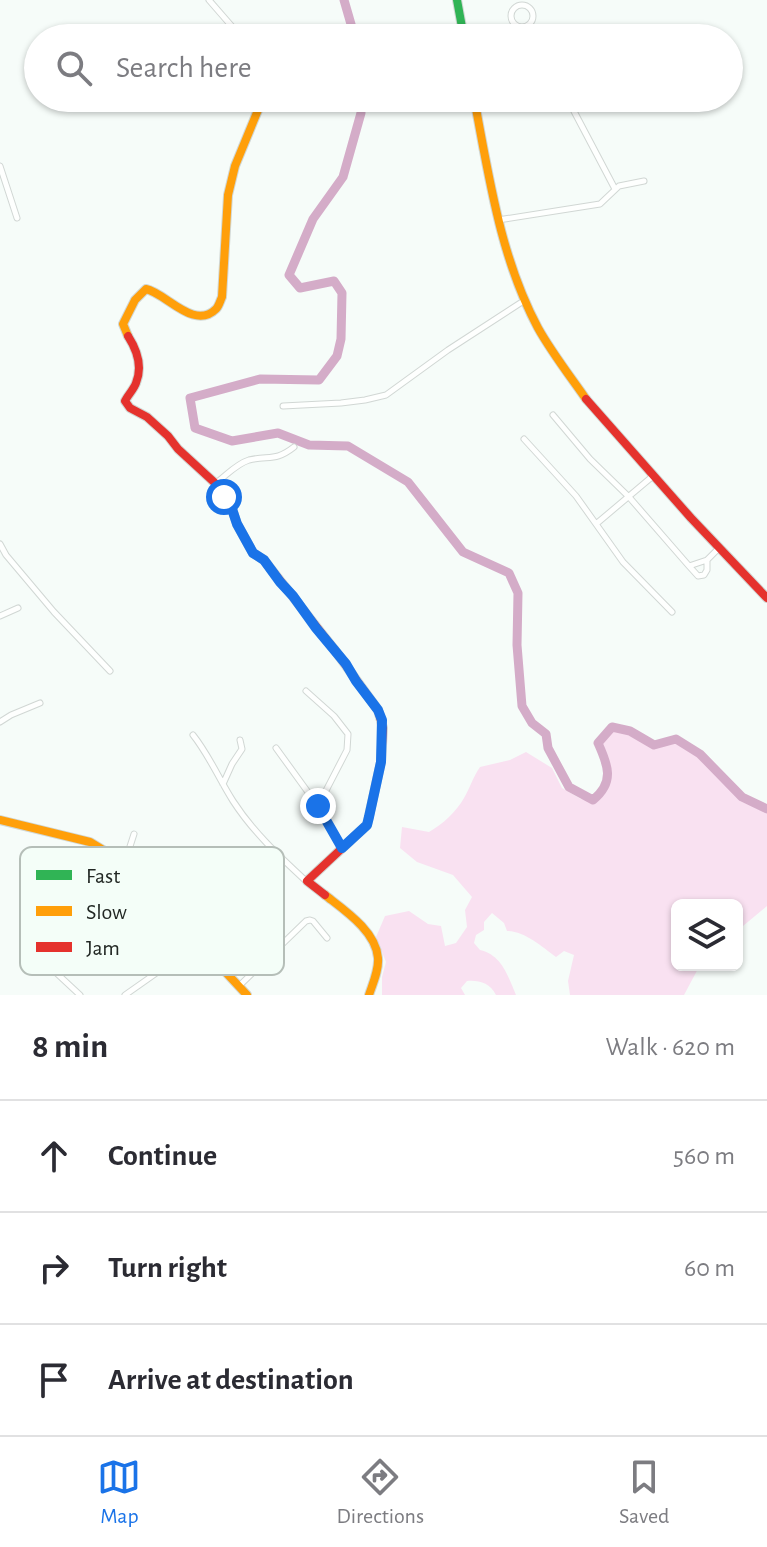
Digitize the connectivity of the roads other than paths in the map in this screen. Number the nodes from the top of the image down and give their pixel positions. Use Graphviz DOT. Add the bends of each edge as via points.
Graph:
graph roads {
  1 [pos="209,0"];
  2 [pos="457,0"];
  3 [pos="230,24"];
  4 [pos="461,24"];
  5 [pos="515,24"];
  6 [pos="530,24"];
  7 [pos="257,112"];
  8 [pos="477,112"];
  9 [pos="574,112"];
  10 [pos="0,166"];
  11 [pos="644,181"];
  12 [pos="615,190"];
  13 [pos="17,218"];
  14 [pos="497,220"];
  15 [pos="525,300"];
  16 [pos="283,406"];
  17 [pos="553,415"];
  18 [pos="524,439"];
  19 [pos="294,447"];
  20 [pos="654,475"];
  21 [pos="215,483"];
  22 [pos="629,497"];
  23 [pos="596,524"];
  24 [pos="0,544"];
  25 [pos="719,548"];
  26 [pos="6,555"];
  27 [pos="0,560"];
  28 [pos="707,560"];
  29 [pos="689,566"];
  30 [pos="767,598"];
  31 [pos="18,608"];
  32 [pos="672,612"];
  33 [pos="0,616"];
  34 [pos="110,671"];
  35 [pos="306,691"];
  36 [pos="40,703"];
  37 [pos="0,722"];
  38 [pos="193,735"];
  39 [pos="240,740"];
  40 [pos="276,748"];
  41 [pos="223,784"];
  42 [pos="318,806"];
  43 [pos="0,820"];
  44 [pos="134,834"];
  45 [pos="99,847"];
  46 [pos="130,847"];
  47 [pos="270,847"];
  48 [pos="342,848"];
  49 [pos="284,860"];
  50 [pos="307,881"];
  51 [pos="327,938"];
  52 [pos="284,942"];
  53 [pos="59,975"];
  54 [pos="153,975"];
  55 [pos="229,975"];
  56 [pos="250,975"];
  57 [pos="239,986"];
  58 [pos="80,995"];
  59 [pos="125,995"];
  60 [pos="247,995"];
  61 [pos="369,995"];
  1 -- 3 [label="street"];
  2 -- 4 [label="street"];
  5 -- 6 [label="street" via="511,14 524,4 533,18"];
  7 -- 21 [label="street" via="230,187 222,297 216,309 196,316 146,289 123,324 139,359 136,383 125,401"];
  8 -- 14 [label="street"];
  9 -- 12 [label="street"];
  10 -- 13 [label="street"];
  11 -- 12 [label="street"];
  12 -- 14 [label="street" via="600,204"];
  14 -- 15 [label="street"];
  15 -- 16 [label="street" via="386,395"];
  15 -- 20 [label="street" via="578,389"];
  17 -- 22 [label="street"];
  18 -- 23 [label="street"];
  19 -- 21 [label="street" via="274,458 245,462"];
  20 -- 22 [label="street"];
  20 -- 25 [label="street"];
  21 -- 48 [label="street" via="253,553 340,656 382,720 381,762 367,825"];
  22 -- 23 [label="street"];
  22 -- 29 [label="street"];
  23 -- 32 [label="street" via="623,562"];
  24 -- 26 [label="street"];
  25 -- 28 [label="street"];
  25 -- 30 [label="street"];
  26 -- 27 [label="street"];
  26 -- 34 [label="street"];
  28 -- 29 [label="street"];
  28 -- 29 [label="street" via="704,575"];
  31 -- 33 [label="street"];
  35 -- 42 [label="street" via="348,734 347,750"];
  36 -- 37 [label="street"];
  38 -- 41 [label="street"];
  39 -- 41 [label="street" via="242,749"];
  40 -- 42 [label="street"];
  41 -- 47 [label="street"];
  42 -- 48 [label="street"];
  43 -- 45 [label="street"];
  44 -- 46 [label="street"];
  48 -- 50 [label="street"];
  49 -- 50 [label="street"];
  50 -- 61 [label="street" via="372,940 377,969"];
  51 -- 52 [label="street" via="313,921 306,921"];
  53 -- 58 [label="street"];
  54 -- 59 [label="street"];
  55 -- 57 [label="street"];
  56 -- 57 [label="street"];
  57 -- 60 [label="street"];
}
